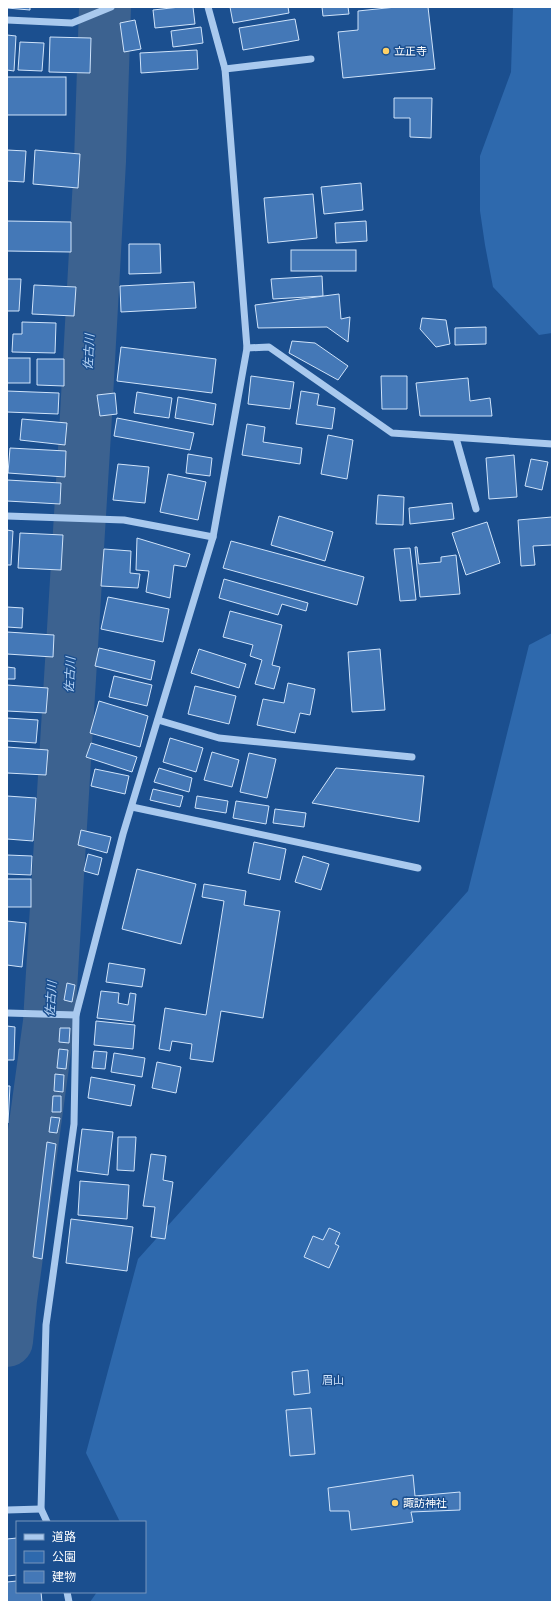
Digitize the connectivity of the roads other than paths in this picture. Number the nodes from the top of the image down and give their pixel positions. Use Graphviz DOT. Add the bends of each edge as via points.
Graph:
graph roads {
  1 [pos="111,7"];
  2 [pos="208,7"];
  3 [pos="7,20"];
  4 [pos="311,59"];
  5 [pos="225,69"];
  6 [pos="248,348"];
  7 [pos="456,438"];
  8 [pos="552,444"];
  9 [pos="476,509"];
  10 [pos="7,516"];
  11 [pos="213,537"];
  12 [pos="158,720"];
  13 [pos="412,757"];
  14 [pos="132,807"];
  15 [pos="418,868"];
  16 [pos="7,1012"];
  17 [pos="76,1015"];
  18 [pos="41,1509"];
  19 [pos="9,1510"];
  20 [pos="47,1521"];
  1 -- 3 [label="street" via="72,23"];
  2 -- 5 [label="street"];
  4 -- 5 [label="street"];
  5 -- 6 [label="street"];
  6 -- 7 [label="street" via="269,347 392,434"];
  6 -- 11 [label="street"];
  7 -- 8 [label="street"];
  7 -- 9 [label="street"];
  10 -- 11 [label="street" via="124,520"];
  11 -- 12 [label="street"];
  12 -- 13 [label="street" via="219,738"];
  12 -- 14 [label="street"];
  14 -- 15 [label="street"];
  14 -- 17 [label="street"];
  16 -- 17 [label="street"];
  17 -- 18 [label="street" via="74,1124 46,1324"];
  18 -- 19 [label="street"];
  18 -- 20 [label="street"];
}
